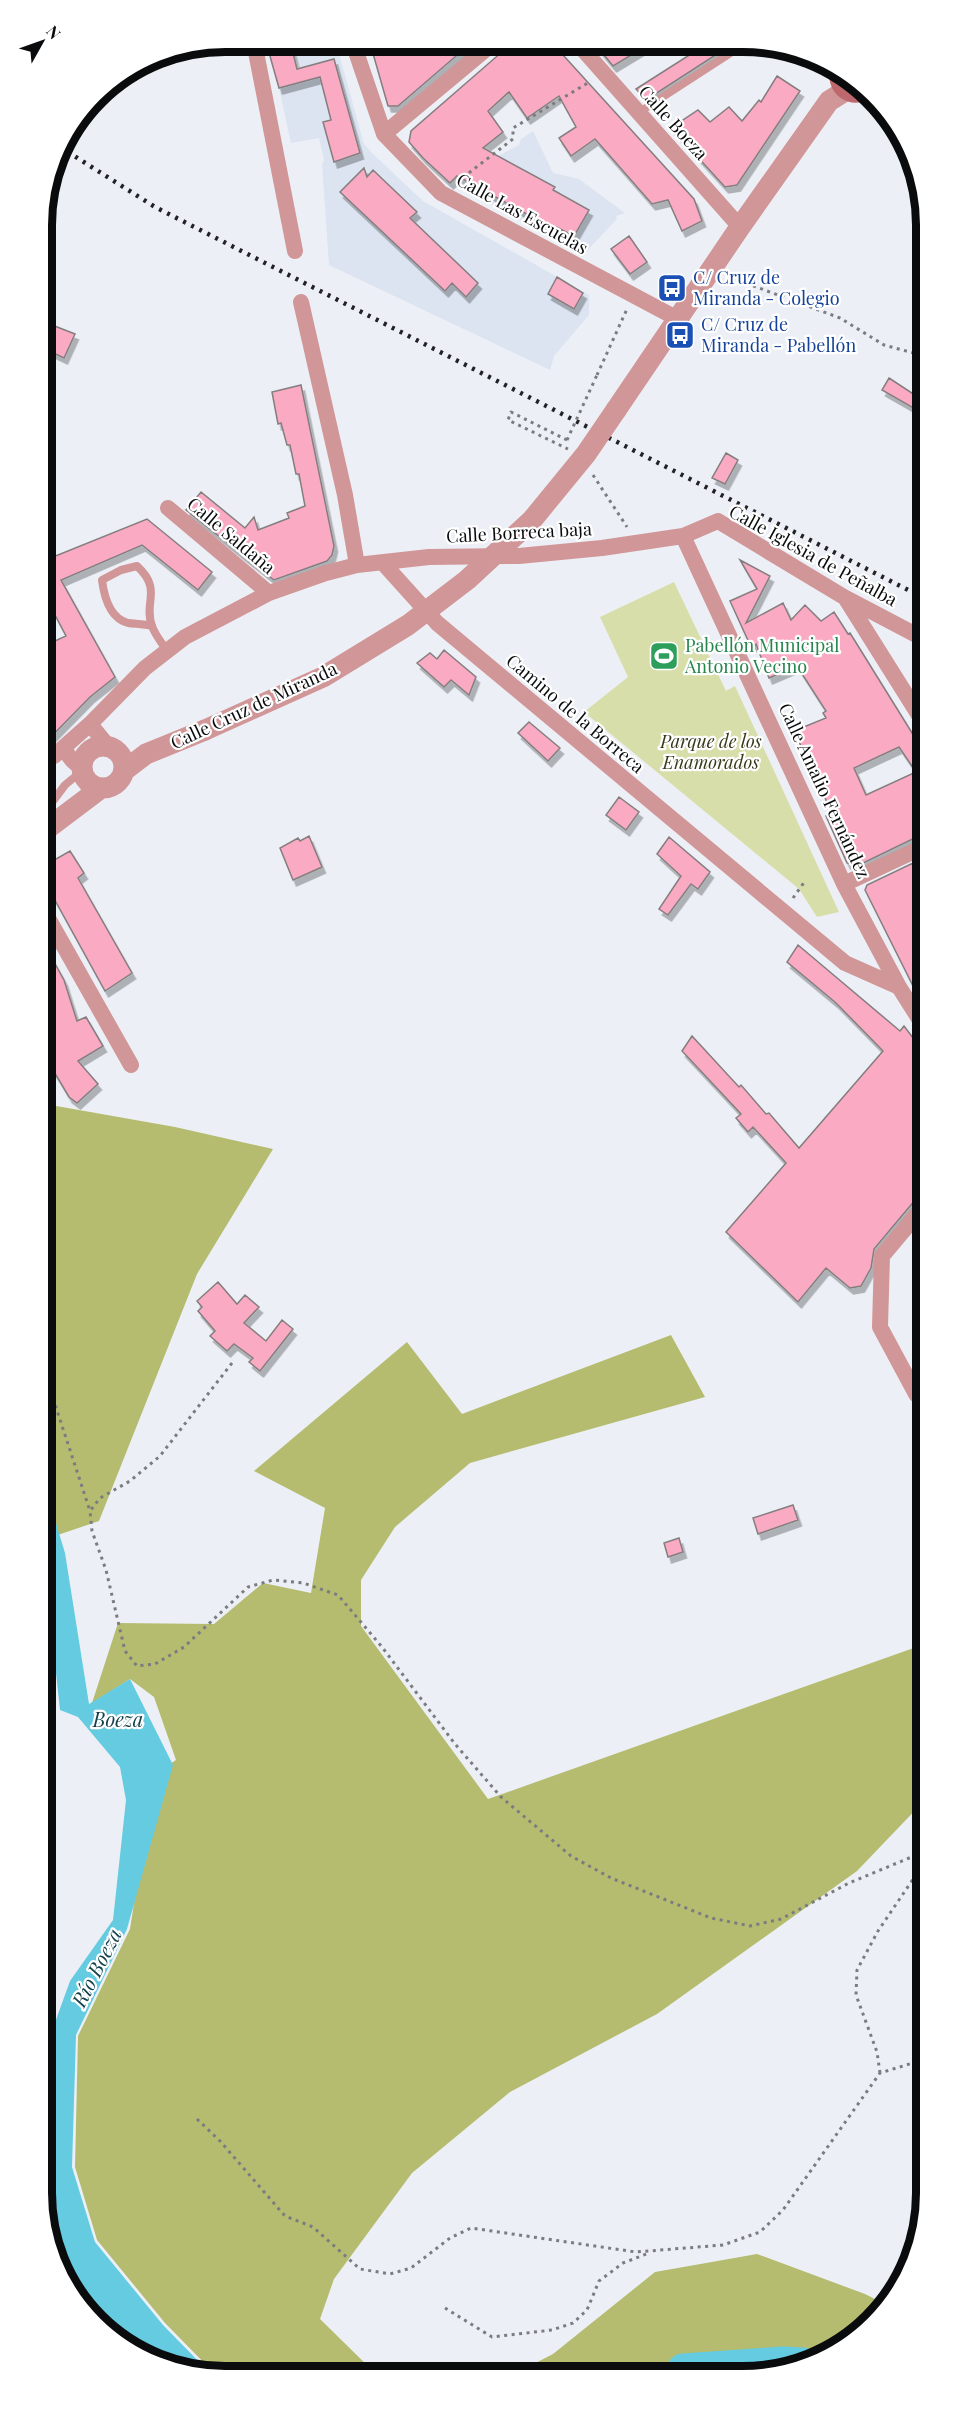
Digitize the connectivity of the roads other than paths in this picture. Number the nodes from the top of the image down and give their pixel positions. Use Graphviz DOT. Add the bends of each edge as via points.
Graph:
graph roads {
  1 [pos="256,52"];
  2 [pos="356,52"];
  3 [pos="482,52"];
  4 [pos="585,52"];
  5 [pos="732,52"];
  6 [pos="847,87"];
  7 [pos="638,113"];
  8 [pos="384,134"];
  9 [pos="740,227"];
  10 [pos="295,251"];
  11 [pos="301,302"];
  12 [pos="678,319"];
  13 [pos="168,508"];
  14 [pos="683,536"];
  15 [pos="383,563"];
  16 [pos="357,565"];
  17 [pos="269,593"];
  18 [pos="844,597"];
  19 [pos="152,626"];
  20 [pos="916,635"];
  21 [pos="167,651"];
  22 [pos="916,711"];
  23 [pos="90,724"];
  24 [pos="63,748"];
  25 [pos="117,755"];
  26 [pos="53,756"];
  27 [pos="82,771"];
  28 [pos="101,788"];
  29 [pos="53,813"];
  30 [pos="53,819"];
  31 [pos="916,851"];
  32 [pos="844,884"];
  33 [pos="53,925"];
  34 [pos="899,987"];
  35 [pos="916,1014"];
  36 [pos="131,1065"];
  37 [pos="916,1216"];
  38 [pos="916,1394"];
  1 -- 10 [label="street"];
  2 -- 8 [label="street, Calle Las Escuelas"];
  3 -- 8 [label="street"];
  4 -- 7 [label="street, Calle Boeza"];
  5 -- 7 [label="lane"];
  6 -- 9 [label="street, Calle Cruz de Miranda" via="829,100"];
  7 -- 9 [label="street, Calle Boeza"];
  8 -- 12 [label="street, Calle Las Escuelas" via="441,194"];
  9 -- 12 [label="street, Calle Cruz de Miranda"];
  11 -- 16 [label="street"];
  12 -- 25 [label="street, Calle Cruz de Miranda, bridge" via="586,454 532,520 467,580 408,625 323,677 146,754"];
  13 -- 17 [label="street, Calle Saldaña"];
  14 -- 15 [label="street, Calle Borreca baja" via="519,556 429,557"];
  14 -- 18 [label="street, Calle Iglesia de Peñalba" via="718,521"];
  14 -- 32 [label="street, Calle Amalio Fernández"];
  15 -- 16 [label="street, Calle Borreca baja"];
  15 -- 34 [label="street, Camino de la Borreca" via="437,623 845,963"];
  16 -- 17 [label="street, Calle Borreca baja"];
  17 -- 21 [label="street, Calle Borreca baja" via="209,622"];
  18 -- 20 [label="street, Calle Iglesia de Peñalba"];
  18 -- 22 [label="street"];
  19 -- 19 [label="lane" via="149,577 137,566 102,580 104,597 114,615 127,623"];
  19 -- 21 [label="lane"];
  21 -- 23 [label="street, Calle Borreca baja"];
  23 -- 24 [label="street, Calle Borreca baja"];
  23 -- 25 [label="street"];
  24 -- 26 [label="street, Calle Borreca baja"];
  24 -- 27 [label="street"];
  25 -- 27 [label="street" via="96,746 87,752"];
  25 -- 28 [label="street" via="119,782"];
  27 -- 28 [label="street" via="90,784"];
  27 -- 29 [label="street"];
  28 -- 30 [label="street"];
  31 -- 32 [label="street"];
  32 -- 34 [label="street, Calle Amalio Fernández"];
  33 -- 36 [label="street"];
  34 -- 35 [label="street, Calle Amalio Fernández"];
  37 -- 38 [label="street" via="882,1256 880,1328"];
}
